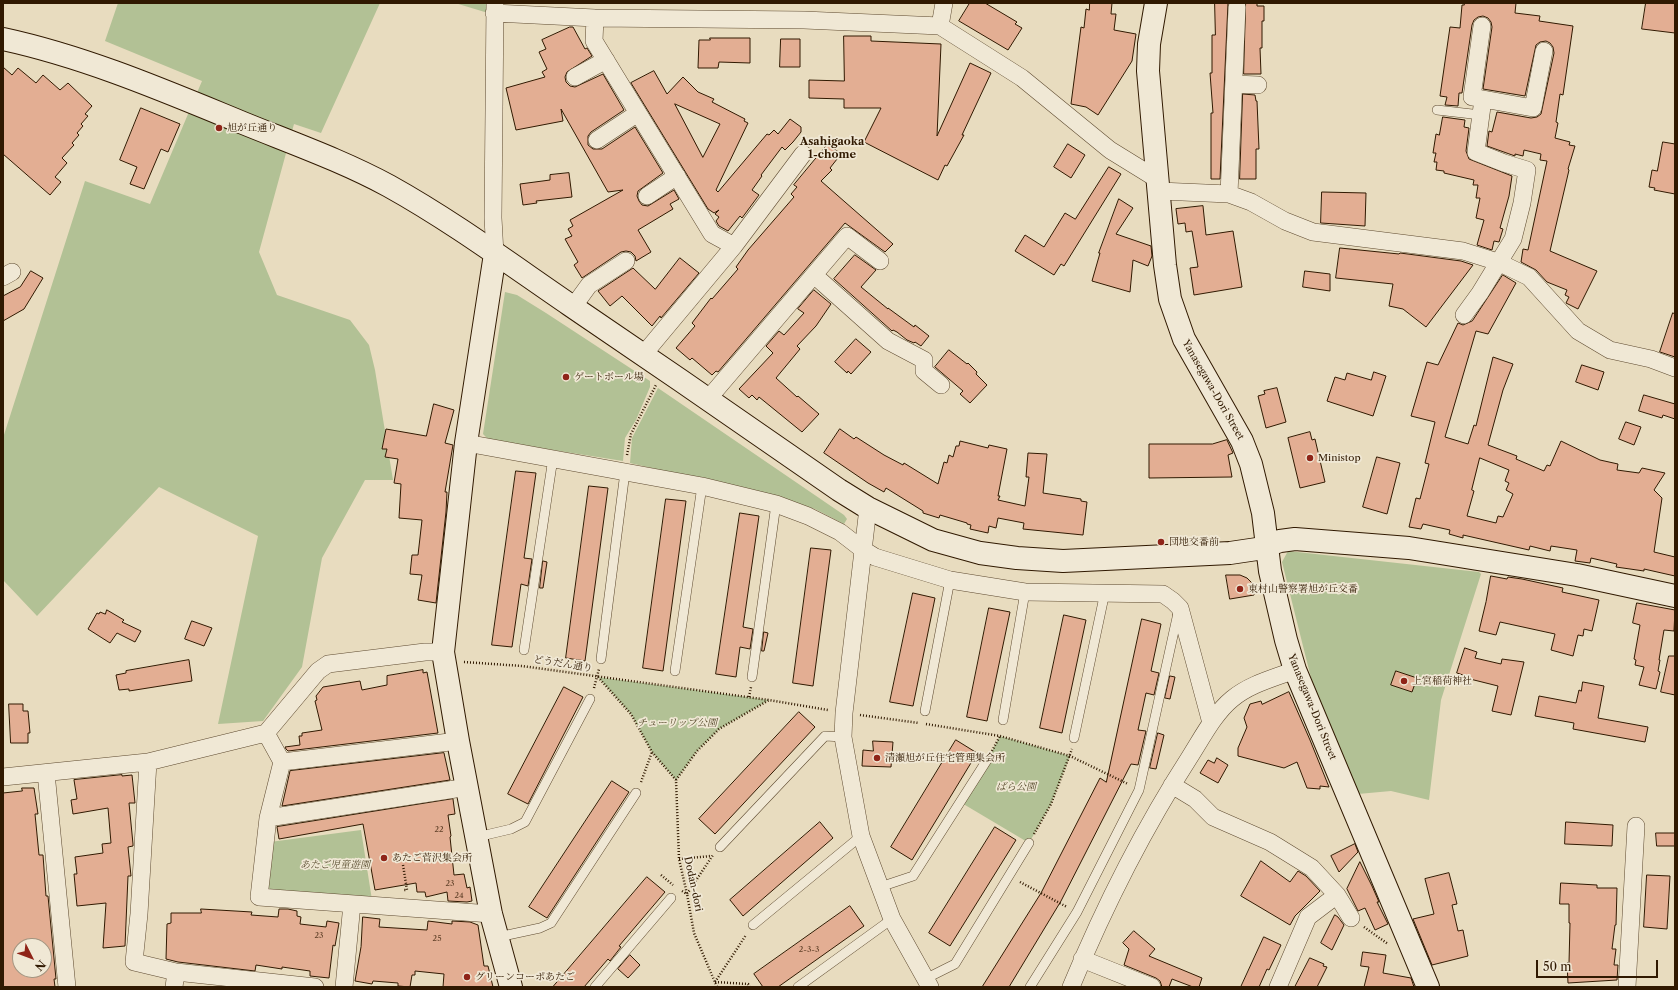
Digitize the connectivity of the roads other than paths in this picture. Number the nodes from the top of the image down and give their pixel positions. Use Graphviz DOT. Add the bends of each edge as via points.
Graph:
graph roads {
  1 [pos="944,3"];
  2 [pos="1156,3"];
  3 [pos="1236,7"];
  4 [pos="494,8"];
  5 [pos="595,18"];
  6 [pos="940,26"];
  7 [pos="1482,26"];
  8 [pos="3,39"];
  9 [pos="1544,51"];
  10 [pos="606,60"];
  11 [pos="575,77"];
  12 [pos="1234,84"];
  13 [pos="1258,85"];
  14 [pos="1482,107"];
  15 [pos="1436,110"];
  16 [pos="638,113"];
  17 [pos="597,140"];
  18 [pos="803,154"];
  19 [pos="677,176"];
  20 [pos="1158,185"];
  21 [pos="1229,194"];
  22 [pos="646,196"];
  23 [pos="734,246"];
  24 [pos="495,254"];
  25 [pos="626,261"];
  26 [pos="880,261"];
  27 [pos="1498,262"];
  28 [pos="814,275"];
  29 [pos="573,307"];
  30 [pos="1464,315"];
  31 [pos="644,355"];
  32 [pos="1675,368"];
  33 [pos="941,385"];
  34 [pos="708,399"];
  35 [pos="466,443"];
  36 [pos="553,458"];
  37 [pos="624,472"];
  38 [pos="702,486"];
  39 [pos="776,504"];
  40 [pos="868,508"];
  41 [pos="1268,545"];
  42 [pos="862,549"];
  43 [pos="950,580"];
  44 [pos="1025,592"];
  45 [pos="1105,592"];
  46 [pos="1675,596"];
  47 [pos="1180,608"];
  48 [pos="524,650"];
  49 [pos="443,657"];
  50 [pos="601,659"];
  51 [pos="1296,670"];
  52 [pos="676,672"];
  53 [pos="752,677"];
  54 [pos="590,699"];
  55 [pos="925,711"];
  56 [pos="1003,720"];
  57 [pos="1211,724"];
  58 [pos="266,733"];
  59 [pos="843,737"];
  60 [pos="1074,738"];
  61 [pos="458,741"];
  62 [pos="987,760"];
  63 [pos="148,762"];
  64 [pos="282,762"];
  65 [pos="46,773"];
  66 [pos="3,777"];
  67 [pos="1172,785"];
  68 [pos="468,787"];
  69 [pos="636,794"];
  70 [pos="268,818"];
  71 [pos="1636,826"];
  72 [pos="861,836"];
  73 [pos="477,837"];
  74 [pos="1029,843"];
  75 [pos="720,847"];
  76 [pos="880,887"];
  77 [pos="1337,896"];
  78 [pos="671,898"];
  79 [pos="352,904"];
  80 [pos="492,914"];
  81 [pos="1351,918"];
  82 [pos="892,919"];
  83 [pos="753,925"];
  84 [pos="498,937"];
  85 [pos="1082,959"];
  86 [pos="175,980"];
  87 [pos="927,983"];
  88 [pos="67,987"];
  89 [pos="315,987"];
  90 [pos="344,987"];
  91 [pos="511,987"];
  92 [pos="595,987"];
  93 [pos="798,987"];
  94 [pos="1030,987"];
  95 [pos="1071,987"];
  96 [pos="1152,987"];
  97 [pos="1278,987"];
  98 [pos="1428,987"];
  99 [pos="1626,987"];
  1 -- 6 [label="street"];
  2 -- 20 [label="street, Yanasegawa-Dori Street" via="1149,44 1148,71"];
  3 -- 12 [label="street"];
  4 -- 5 [label="street"];
  4 -- 24 [label="street"];
  5 -- 6 [label="street" via="763,19"];
  5 -- 10 [label="street" via="594,41"];
  6 -- 20 [label="street" via="1022,78 1110,150"];
  7 -- 14 [label="street" via="1472,97"];
  8 -- 24 [label="street" via="73,57 130,77 344,164 428,209"];
  9 -- 14 [label="street" via="1533,108"];
  10 -- 11 [label="street"];
  10 -- 16 [label="street"];
  12 -- 13 [label="street"];
  12 -- 21 [label="street"];
  14 -- 15 [label="lane"];
  14 -- 27 [label="street" via="1476,152 1527,170 1513,239"];
  16 -- 17 [label="street"];
  16 -- 19 [label="street"];
  18 -- 23 [label="street"];
  19 -- 22 [label="street"];
  19 -- 23 [label="street" via="712,234"];
  20 -- 21 [label="street"];
  20 -- 41 [label="street, Yanasegawa-Dori Street" via="1170,299 1184,339 1242,441 1262,506"];
  21 -- 27 [label="street" via="1314,232 1463,251"];
  23 -- 31 [label="street"];
  24 -- 29 [label="street"];
  24 -- 35 [label="street"];
  25 -- 29 [label="street" via="589,285"];
  26 -- 28 [label="street" via="847,236"];
  27 -- 30 [label="street"];
  27 -- 32 [label="street" via="1528,277 1578,331 1610,350 1651,359"];
  28 -- 33 [label="street" via="888,341 924,360 924,371"];
  28 -- 34 [label="street"];
  29 -- 31 [label="street"];
  31 -- 34 [label="street"];
  34 -- 40 [label="street"];
  35 -- 36 [label="street"];
  35 -- 49 [label="street"];
  36 -- 37 [label="street"];
  36 -- 48 [label="lane"];
  37 -- 38 [label="street"];
  37 -- 50 [label="lane"];
  38 -- 39 [label="street"];
  38 -- 52 [label="lane"];
  39 -- 42 [label="street" via="840,532"];
  39 -- 53 [label="lane"];
  40 -- 41 [label="street" via="933,540 980,553 1017,558 1063,561 1230,554"];
  40 -- 42 [label="street"];
  41 -- 46 [label="street" via="1295,539 1409,548 1577,575"];
  41 -- 51 [label="street, Yanasegawa-Dori Street" via="1270,571 1286,640"];
  42 -- 43 [label="street" via="875,557"];
  42 -- 59 [label="street"];
  43 -- 44 [label="street"];
  43 -- 55 [label="lane"];
  44 -- 45 [label="street"];
  44 -- 56 [label="lane"];
  45 -- 47 [label="street" via="1163,594"];
  45 -- 60 [label="lane"];
  47 -- 57 [label="street"];
  47 -- 94 [label="lane" via="1139,790 1076,912"];
  49 -- 58 [label="street" via="426,652 328,664 318,671"];
  49 -- 61 [label="street"];
  51 -- 57 [label="street" via="1241,693 1231,700"];
  51 -- 98 [label="street, Yanasegawa-Dori Street"];
  54 -- 73 [label="lane" via="525,822 510,829"];
  57 -- 67 [label="street"];
  58 -- 63 [label="street"];
  58 -- 64 [label="street"];
  59 -- 72 [label="street"];
  59 -- 75 [label="lane" via="825,736"];
  61 -- 64 [label="street"];
  61 -- 68 [label="street"];
  62 -- 76 [label="lane" via="913,876"];
  63 -- 65 [label="street"];
  63 -- 86 [label="street" via="134,962"];
  64 -- 70 [label="street"];
  65 -- 66 [label="street"];
  65 -- 88 [label="street"];
  67 -- 77 [label="street" via="1194,799 1213,817 1270,842 1312,868"];
  67 -- 85 [label="street" via="1105,910"];
  68 -- 70 [label="street"];
  68 -- 73 [label="street"];
  69 -- 84 [label="lane" via="551,923 540,928"];
  70 -- 79 [label="street" via="259,897"];
  71 -- 99 [label="street"];
  72 -- 76 [label="street"];
  72 -- 83 [label="lane"];
  73 -- 80 [label="street"];
  74 -- 87 [label="lane" via="955,964"];
  76 -- 82 [label="street"];
  77 -- 81 [label="street"];
  77 -- 97 [label="street" via="1308,917"];
  78 -- 92 [label="lane"];
  79 -- 80 [label="street"];
  79 -- 90 [label="street"];
  80 -- 84 [label="street"];
  82 -- 87 [label="street"];
  82 -- 93 [label="lane"];
  84 -- 91 [label="street"];
  85 -- 95 [label="street"];
  85 -- 96 [label="street"];
  86 -- 89 [label="street"];
}
